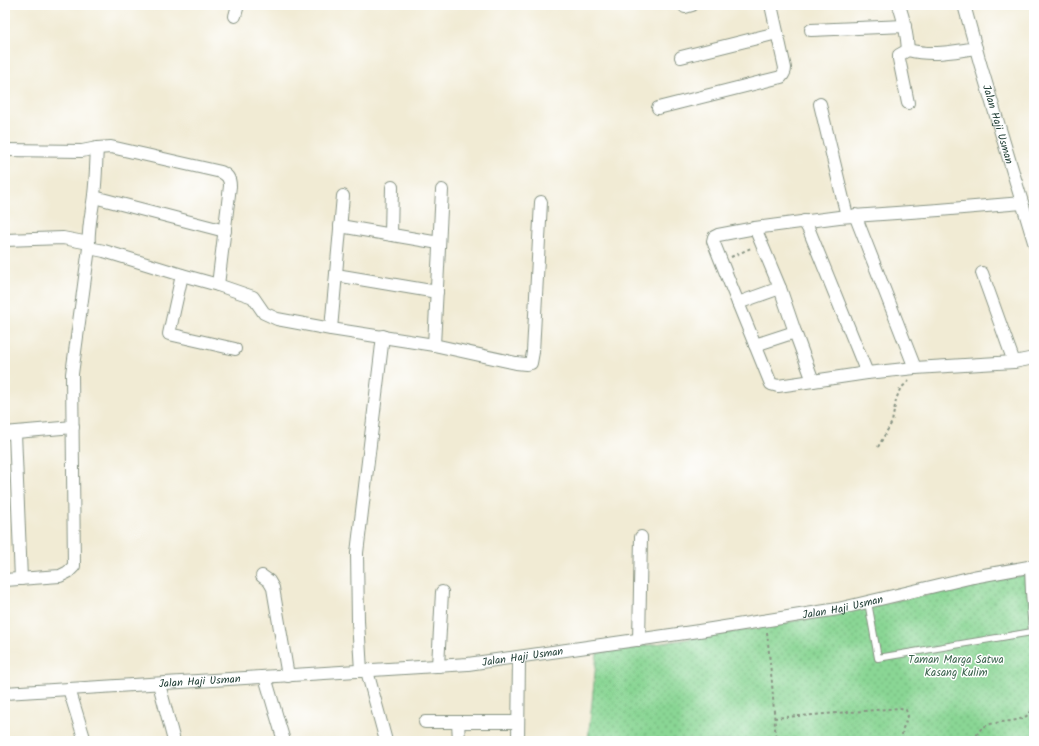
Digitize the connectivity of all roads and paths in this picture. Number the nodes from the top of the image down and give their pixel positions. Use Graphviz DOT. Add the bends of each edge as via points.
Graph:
graph roads {
  1 [pos="771,5"];
  2 [pos="899,5"];
  3 [pos="964,5"];
  4 [pos="905,26"];
  5 [pos="811,30"];
  6 [pos="777,33"];
  7 [pos="976,48"];
  8 [pos="908,50"];
  9 [pos="681,57"];
  10 [pos="908,103"];
  11 [pos="820,104"];
  12 [pos="658,108"];
  13 [pos="97,148"];
  14 [pos="5,150"];
  15 [pos="392,187"];
  16 [pos="442,190"];
  17 [pos="343,196"];
  18 [pos="94,197"];
  19 [pos="541,202"];
  20 [pos="1022,203"];
  21 [pos="851,216"];
  22 [pos="804,221"];
  23 [pos="340,226"];
  24 [pos="755,228"];
  25 [pos="225,231"];
  26 [pos="391,235"];
  27 [pos="5,240"];
  28 [pos="1034,242"];
  29 [pos="439,243"];
  30 [pos="762,244"];
  31 [pos="89,246"];
  32 [pos="721,261"];
  33 [pos="982,273"];
  34 [pos="182,275"];
  35 [pos="336,275"];
  36 [pos="218,285"];
  37 [pos="780,288"];
  38 [pos="437,292"];
  39 [pos="738,303"];
  40 [pos="331,329"];
  41 [pos="795,332"];
  42 [pos="383,336"];
  43 [pos="755,344"];
  44 [pos="434,345"];
  45 [pos="235,349"];
  46 [pos="1034,358"];
  47 [pos="1014,362"];
  48 [pos="918,368"];
  49 [pos="867,373"];
  50 [pos="814,380"];
  51 [pos="73,428"];
  52 [pos="10,433"];
  53 [pos="878,447"];
  54 [pos="641,537"];
  55 [pos="1031,566"];
  56 [pos="262,576"];
  57 [pos="21,579"];
  58 [pos="5,580"];
  59 [pos="442,592"];
  60 [pos="868,602"];
  61 [pos="765,621"];
  62 [pos="1032,632"];
  63 [pos="639,640"];
  64 [pos="519,658"];
  65 [pos="438,666"];
  66 [pos="364,671"];
  67 [pos="288,676"];
  68 [pos="265,677"];
  69 [pos="1034,683"];
  70 [pos="159,684"];
  71 [pos="69,689"];
  72 [pos="5,693"];
  73 [pos="1034,702"];
  74 [pos="774,718"];
  75 [pos="425,722"];
  76 [pos="458,722"];
  77 [pos="518,722"];
  78 [pos="85,741"];
  79 [pos="174,741"];
  80 [pos="284,741"];
  81 [pos="386,741"];
  82 [pos="459,741"];
  83 [pos="518,741"];
  84 [pos="776,741"];
  85 [pos="901,741"];
  86 [pos="974,741"];
  1 -- 6 [label="street"];
  2 -- 4 [label="street"];
  3 -- 7 [label="street, Jalan Haji Usman"];
  4 -- 5 [label="street"];
  4 -- 8 [label="street"];
  6 -- 9 [label="street"];
  6 -- 12 [label="street" via="785,71 781,77"];
  7 -- 8 [label="street" via="928,53"];
  7 -- 20 [label="street, Jalan Haji Usman"];
  8 -- 10 [label="street" via="899,55"];
  11 -- 21 [label="street"];
  13 -- 14 [label="street" via="82,151"];
  13 -- 18 [label="street"];
  13 -- 25 [label="street" via="111,147 227,175 230,186"];
  15 -- 26 [label="street"];
  16 -- 29 [label="street"];
  17 -- 23 [label="street"];
  18 -- 25 [label="street"];
  18 -- 31 [label="street" via="89,226"];
  19 -- 44 [label="street" via="533,352 530,363 516,363"];
  20 -- 21 [label="street"];
  20 -- 28 [label="street, Jalan Haji Usman"];
  21 -- 22 [label="street"];
  21 -- 48 [label="street"];
  22 -- 24 [label="street"];
  22 -- 49 [label="street"];
  23 -- 26 [label="street"];
  23 -- 35 [label="street"];
  24 -- 30 [label="street"];
  24 -- 32 [label="street" via="714,237 713,241"];
  25 -- 36 [label="street"];
  26 -- 29 [label="street"];
  27 -- 31 [label="street" via="63,238"];
  29 -- 38 [label="street"];
  30 -- 32 [label="path"];
  30 -- 37 [label="street"];
  31 -- 34 [label="street"];
  31 -- 51 [label="street" via="72,374"];
  32 -- 39 [label="street"];
  33 -- 47 [label="street"];
  34 -- 36 [label="street"];
  34 -- 45 [label="street" via="169,334"];
  35 -- 38 [label="street"];
  35 -- 40 [label="street"];
  36 -- 40 [label="street" via="253,297 264,313 276,319"];
  37 -- 39 [label="street"];
  37 -- 41 [label="street"];
  38 -- 44 [label="street"];
  39 -- 43 [label="street"];
  40 -- 42 [label="street"];
  41 -- 43 [label="street"];
  41 -- 50 [label="street"];
  42 -- 44 [label="street"];
  42 -- 66 [label="street" via="357,553 358,621"];
  43 -- 50 [label="street" via="771,384 778,386"];
  46 -- 47 [label="street"];
  47 -- 48 [label="street"];
  48 -- 49 [label="street"];
  48 -- 53 [label="path" via="900,389 892,422"];
  49 -- 50 [label="street"];
  51 -- 52 [label="street"];
  51 -- 57 [label="street" via="74,566 60,576"];
  52 -- 57 [label="street"];
  54 -- 63 [label="street"];
  55 -- 60 [label="street, Jalan Haji Usman"];
  55 -- 62 [label="lane" via="1029,592"];
  56 -- 67 [label="street" via="274,588"];
  57 -- 58 [label="street"];
  59 -- 65 [label="street"];
  60 -- 61 [label="street, Jalan Haji Usman"];
  60 -- 62 [label="lane" via="878,658"];
  61 -- 63 [label="street, Jalan Haji Usman"];
  61 -- 74 [label="path"];
  62 -- 69 [label="path"];
  63 -- 64 [label="street, Jalan Haji Usman"];
  64 -- 65 [label="street, Jalan Haji Usman"];
  64 -- 77 [label="street"];
  65 -- 66 [label="street, Jalan Haji Usman"];
  66 -- 67 [label="street, Jalan Haji Usman"];
  66 -- 81 [label="street"];
  67 -- 68 [label="street, Jalan Haji Usman"];
  68 -- 70 [label="street, Jalan Haji Usman"];
  68 -- 80 [label="street"];
  70 -- 71 [label="street, Jalan Haji Usman"];
  70 -- 79 [label="street"];
  71 -- 72 [label="street, Jalan Haji Usman"];
  71 -- 78 [label="street"];
  73 -- 86 [label="path" via="1030,714 1021,719 988,725 980,730"];
  74 -- 84 [label="path"];
  74 -- 85 [label="path" via="901,708 906,710 908,716"];
  75 -- 76 [label="street"];
  76 -- 77 [label="street"];
  76 -- 82 [label="street"];
  77 -- 83 [label="street"];
}
